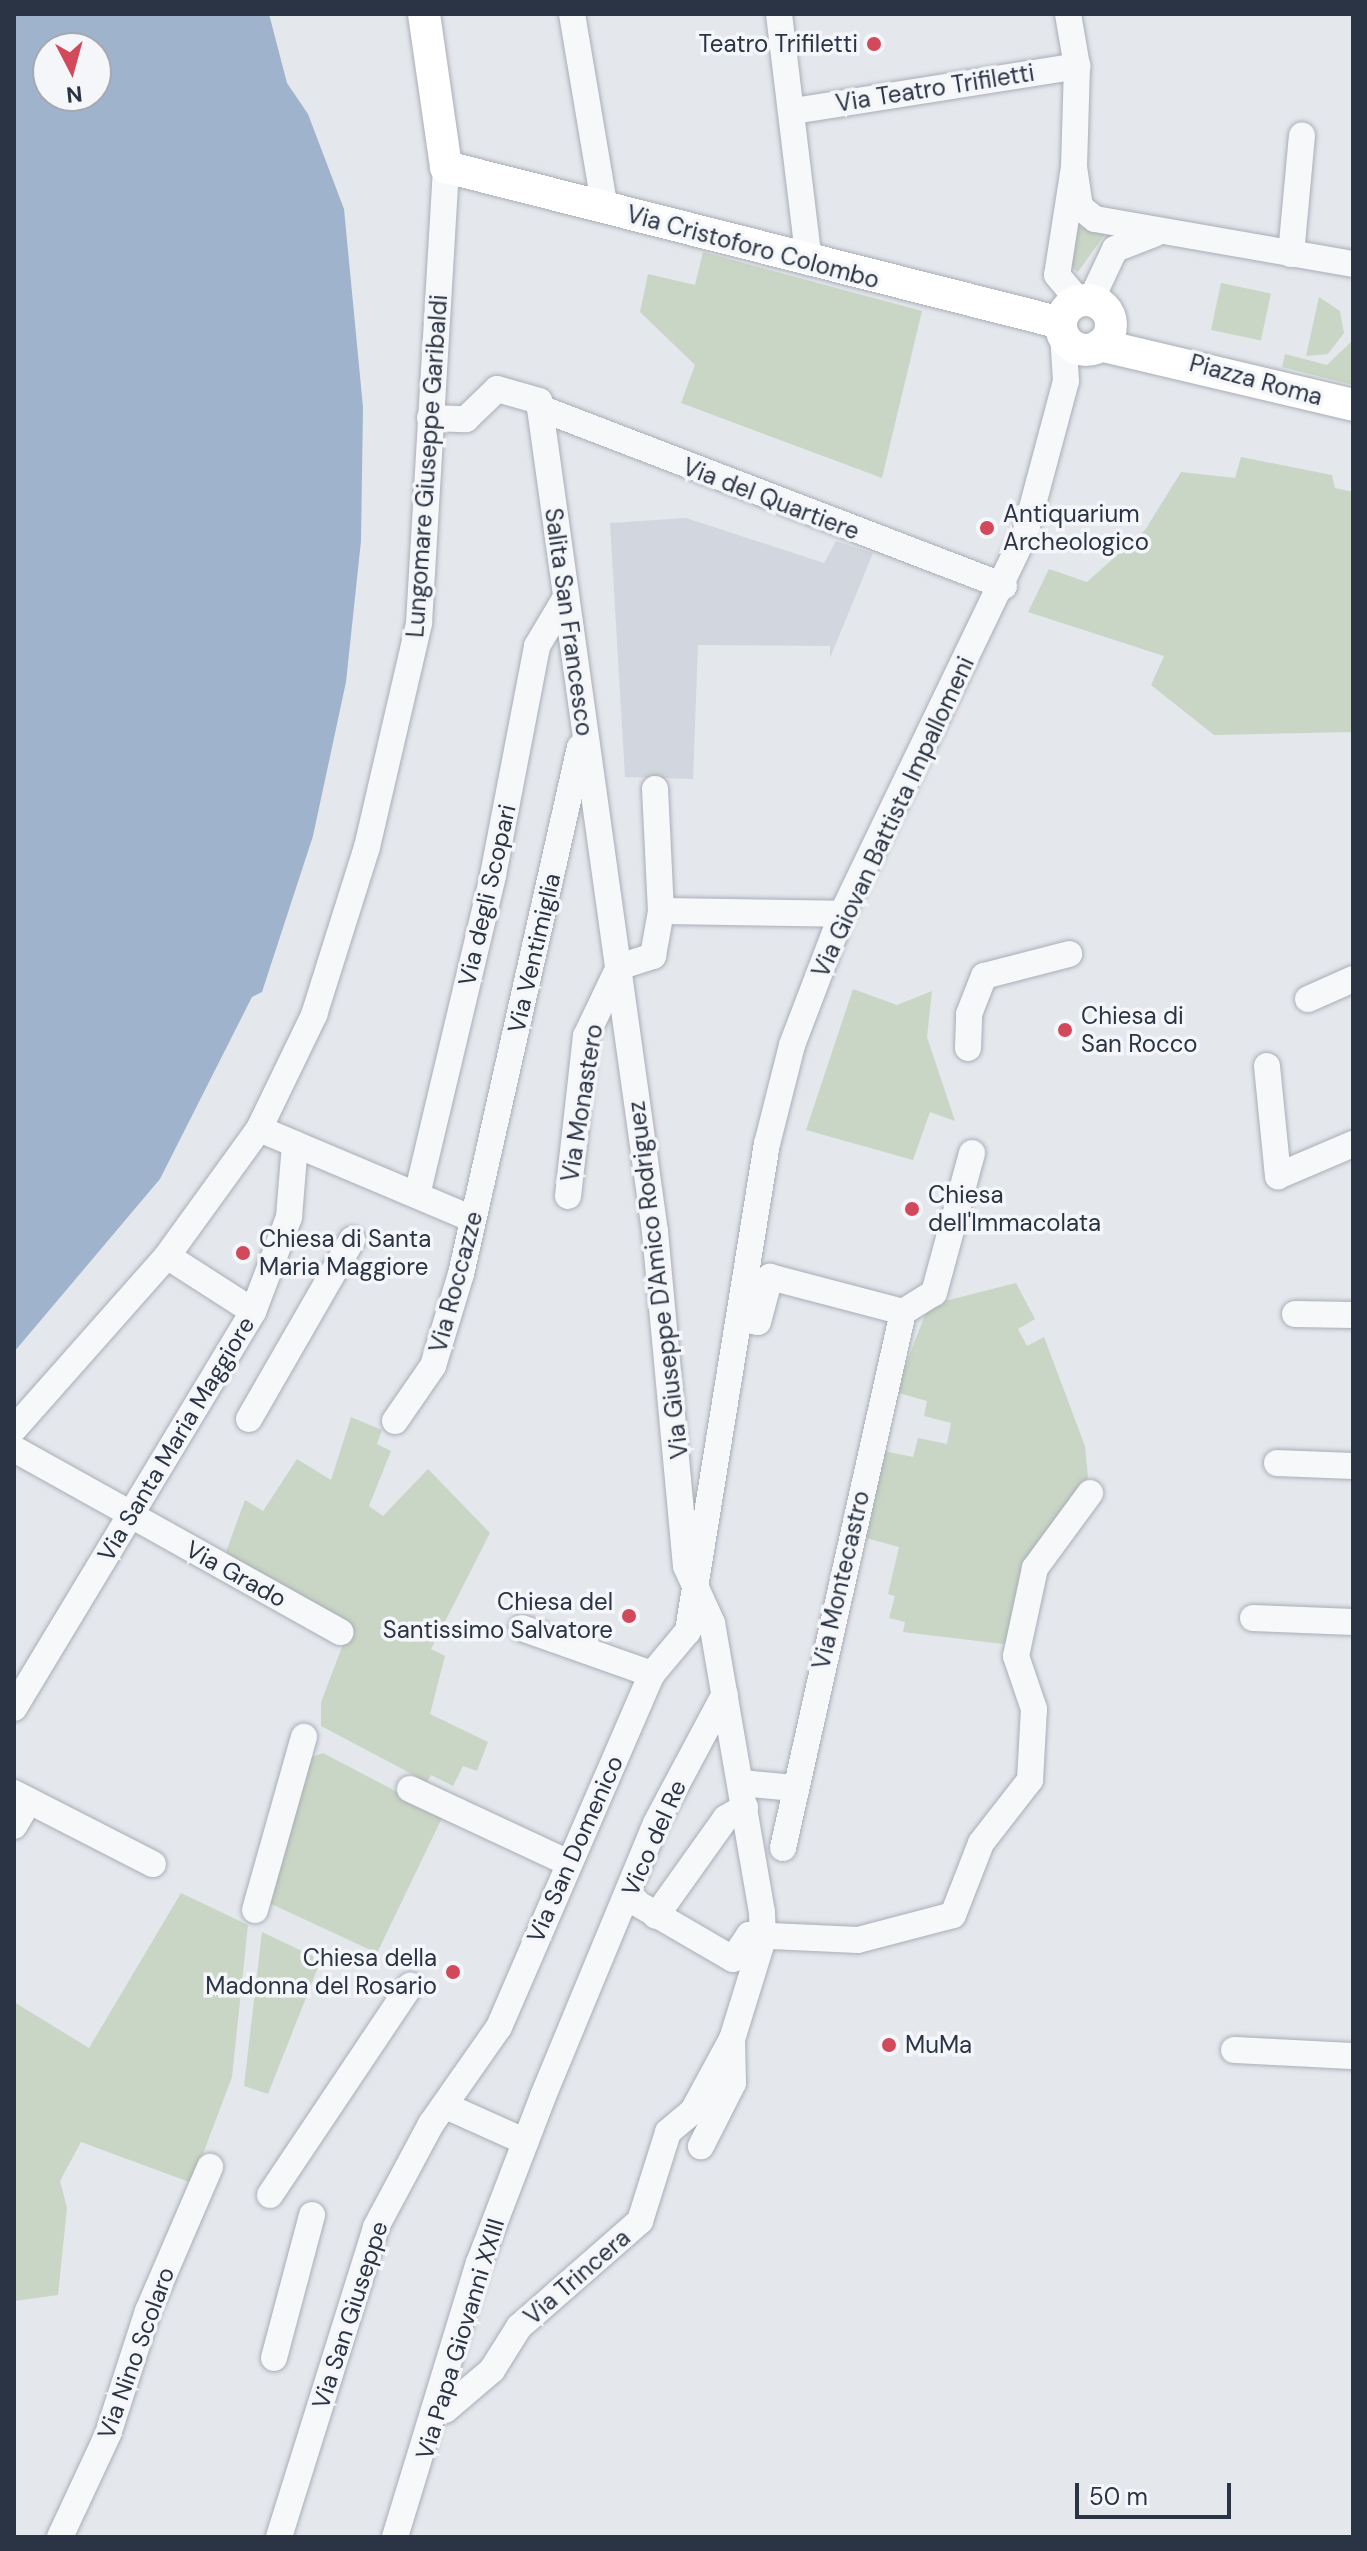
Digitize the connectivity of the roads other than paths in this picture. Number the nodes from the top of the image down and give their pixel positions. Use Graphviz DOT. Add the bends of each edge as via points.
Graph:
graph roads {
  1 [pos="424,14"];
  2 [pos="572,14"];
  3 [pos="779,14"];
  4 [pos="1068,14"];
  5 [pos="1077,66"];
  6 [pos="794,111"];
  7 [pos="1302,136"];
  8 [pos="446,167"];
  9 [pos="1074,167"];
  10 [pos="605,209"];
  11 [pos="1157,234"];
  12 [pos="1291,254"];
  13 [pos="809,262"];
  14 [pos="1353,264"];
  15 [pos="1080,314"];
  16 [pos="1097,347"];
  17 [pos="1159,355"];
  18 [pos="1066,381"];
  19 [pos="1353,405"];
  20 [pos="540,408"];
  21 [pos="430,418"];
  22 [pos="1004,586"];
  23 [pos="565,599"];
  24 [pos="584,727"];
  25 [pos="655,789"];
  26 [pos="661,911"];
  27 [pos="842,914"];
  28 [pos="1069,954"];
  29 [pos="619,967"];
  30 [pos="1353,979"];
  31 [pos="1308,999"];
  32 [pos="968,1048"];
  33 [pos="1267,1066"];
  34 [pos="259,1129"];
  35 [pos="295,1144"];
  36 [pos="1353,1144"];
  37 [pos="972,1153"];
  38 [pos="483,1179"];
  39 [pos="417,1195"];
  40 [pos="568,1196"];
  41 [pos="468,1217"];
  42 [pos="352,1240"];
  43 [pos="167,1256"];
  44 [pos="245,1306"];
  45 [pos="903,1312"];
  46 [pos="1295,1314"];
  47 [pos="1353,1315"];
  48 [pos="740,1319"];
  49 [pos="249,1419"];
  50 [pos="395,1421"];
  51 [pos="14,1429"];
  52 [pos="14,1449"];
  53 [pos="1277,1463"];
  54 [pos="1353,1466"];
  55 [pos="1090,1493"];
  56 [pos="126,1512"];
  57 [pos="697,1592"];
  58 [pos="1253,1618"];
  59 [pos="1353,1622"];
  60 [pos="522,1628"];
  61 [pos="340,1632"];
  62 [pos="652,1674"];
  63 [pos="725,1694"];
  64 [pos="14,1708"];
  65 [pos="304,1737"];
  66 [pos="794,1788"];
  67 [pos="410,1789"];
  68 [pos="743,1795"];
  69 [pos="21,1797"];
  70 [pos="14,1826"];
  71 [pos="783,1848"];
  72 [pos="569,1863"];
  73 [pos="153,1864"];
  74 [pos="628,1898"];
  75 [pos="255,1910"];
  76 [pos="656,1916"];
  77 [pos="763,1939"];
  78 [pos="410,1986"];
  79 [pos="732,2039"];
  80 [pos="1234,2050"];
  81 [pos="1353,2056"];
  82 [pos="448,2107"];
  83 [pos="526,2142"];
  84 [pos="701,2146"];
  85 [pos="210,2167"];
  86 [pos="270,2195"];
  87 [pos="312,2215"];
  88 [pos="274,2358"];
  89 [pos="437,2408"];
  90 [pos="60,2537"];
  91 [pos="279,2537"];
  92 [pos="395,2537"];
  1 -- 8 [label="main road, Lungomare Giuseppe Garibaldi"];
  2 -- 10 [label="street"];
  3 -- 6 [label="street"];
  4 -- 5 [label="street"];
  5 -- 6 [label="street, Via Teatro Trifiletti"];
  5 -- 9 [label="street"];
  6 -- 13 [label="street"];
  7 -- 12 [label="street"];
  8 -- 10 [label="main road, Via Cristoforo Colombo"];
  8 -- 21 [label="street, Lungomare Giuseppe Garibaldi"];
  9 -- 11 [label="street" via="1086,214"];
  9 -- 15 [label="street, Piazza Roma" via="1057,275"];
  10 -- 13 [label="main road, Via Cristoforo Colombo"];
  11 -- 12 [label="street"];
  11 -- 15 [label="street" via="1115,249"];
  12 -- 14 [label="street"];
  13 -- 15 [label="main road, Via Cristoforo Colombo"];
  15 -- 16 [label="main road" via="1111,327"];
  15 -- 17 [label="main road, Piazza Roma"];
  15 -- 18 [label="street, Via Giovan Battista Impallomeni"];
  16 -- 17 [label="main road, Piazza Roma"];
  16 -- 18 [label="street, Via Giovan Battista Impallomeni"];
  17 -- 19 [label="main road, Piazza Roma"];
  18 -- 22 [label="street, Via Giovan Battista Impallomeni"];
  20 -- 21 [label="street" via="528,393 497,389 466,419"];
  20 -- 22 [label="street, Via del Quartiere"];
  20 -- 23 [label="street, Salita San Francesco"];
  21 -- 34 [label="street, Lungomare Giuseppe Garibaldi" via="419,623 406,690 314,1015"];
  22 -- 27 [label="street, Via Giovan Battista Impallomeni"];
  23 -- 24 [label="street, Salita San Francesco"];
  23 -- 39 [label="street, Via degli Scopari" via="537,646 493,875"];
  24 -- 29 [label="street, Salita San Francesco"];
  24 -- 38 [label="street, Via Ventimiglia"];
  25 -- 26 [label="street"];
  26 -- 27 [label="street"];
  26 -- 29 [label="street" via="653,956"];
  27 -- 48 [label="street, Via Giovan Battista Impallomeni" via="777,1102"];
  28 -- 32 [label="street" via="984,976 969,1014"];
  29 -- 40 [label="street, Via Monastero" via="586,1036"];
  29 -- 57 [label="street, Via Giuseppe D'Amico Rodriguez" via="676,1417 686,1566"];
  30 -- 31 [label="street"];
  33 -- 36 [label="street" via="1278,1176"];
  34 -- 35 [label="street"];
  34 -- 43 [label="street, Lungomare Giuseppe Garibaldi"];
  35 -- 39 [label="street"];
  35 -- 56 [label="street, Via Santa Maria Maggiore" via="289,1217 245,1330"];
  37 -- 45 [label="street" via="934,1293"];
  38 -- 50 [label="street, Via Roccazze" via="433,1366"];
  39 -- 41 [label="street"];
  42 -- 49 [label="street"];
  43 -- 44 [label="street"];
  43 -- 51 [label="street, Lungomare Giuseppe Garibaldi"];
  45 -- 48 [label="street" via="770,1277 758,1322"];
  45 -- 66 [label="street, Via Montecastro"];
  46 -- 47 [label="street"];
  48 -- 57 [label="street, Via Giovan Battista Impallomeni" via="707,1488"];
  52 -- 56 [label="street, Via Grado"];
  53 -- 54 [label="street"];
  55 -- 77 [label="street" via="1035,1568 1016,1656 1034,1709 1030,1780 981,1843 953,1915 858,1940"];
  56 -- 61 [label="street, Via Grado"];
  56 -- 64 [label="street, Via Santa Maria Maggiore"];
  57 -- 62 [label="street, Via San Domenico" via="688,1631"];
  57 -- 63 [label="street, Via Giuseppe D'Amico Rodriguez" via="712,1623"];
  58 -- 59 [label="street"];
  60 -- 62 [label="street"];
  62 -- 72 [label="street, Via San Domenico"];
  63 -- 68 [label="street, Via Giuseppe D'Amico Rodriguez"];
  63 -- 74 [label="street, Vico del Re" via="656,1823"];
  65 -- 75 [label="street"];
  66 -- 68 [label="street"];
  66 -- 71 [label="street, Via Montecastro"];
  67 -- 72 [label="street"];
  68 -- 76 [label="street"];
  68 -- 77 [label="street, Via Giuseppe D'Amico Rodriguez"];
  69 -- 70 [label="street"];
  69 -- 73 [label="street"];
  72 -- 82 [label="street, Via San Domenico" via="499,2027"];
  74 -- 76 [label="street"];
  74 -- 83 [label="street, Vico del Re"];
  76 -- 77 [label="street" via="733,1959 749,1935"];
  77 -- 79 [label="street"];
  78 -- 86 [label="street"];
  79 -- 84 [label="street" via="733,2083"];
  79 -- 89 [label="street, Via Trincera" via="693,2111 668,2132 640,2221 519,2327 492,2370 445,2410"];
  80 -- 81 [label="street"];
  82 -- 83 [label="street"];
  82 -- 91 [label="street, Via San Giuseppe" via="431,2124 376,2227"];
  83 -- 89 [label="street, Via Papa Giovanni XXIII" via="479,2263"];
  85 -- 90 [label="street, Via Nino Scolaro" via="148,2311 103,2447"];
  87 -- 88 [label="street"];
  89 -- 92 [label="street, Via Papa Giovanni XXIII"];
}
